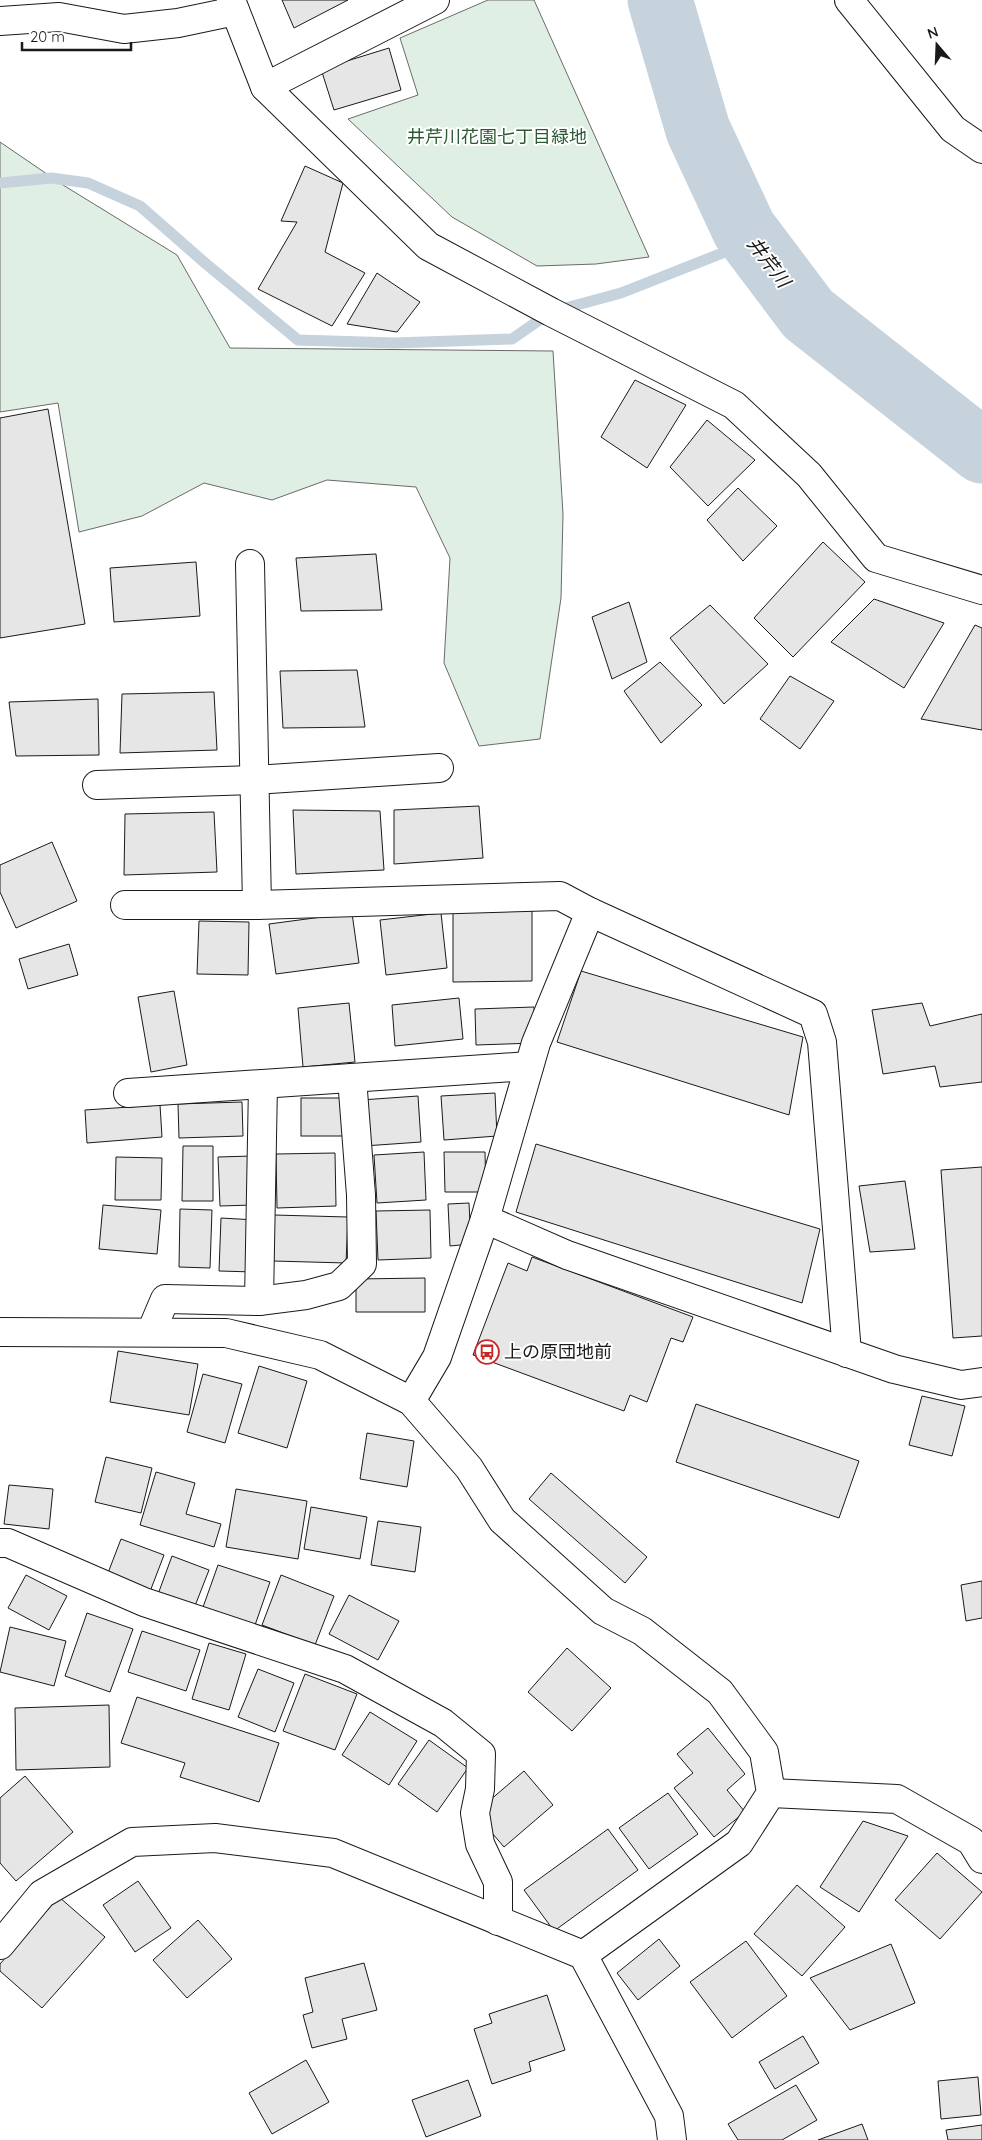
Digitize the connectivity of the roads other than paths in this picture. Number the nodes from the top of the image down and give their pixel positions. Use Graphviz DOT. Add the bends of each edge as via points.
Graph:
graph roads {
  1 [pos="435,0"];
  2 [pos="849,0"];
  3 [pos="233,5"];
  4 [pos="0,21"];
  5 [pos="266,87"];
  6 [pos="982,149"];
  7 [pos="250,564"];
  8 [pos="982,590"];
  9 [pos="439,768"];
  10 [pos="254,780"];
  11 [pos="97,785"];
  12 [pos="126,904"];
  13 [pos="257,905"];
  14 [pos="590,912"];
  15 [pos="529,1066"];
  16 [pos="352,1078"];
  17 [pos="263,1084"];
  18 [pos="128,1093"];
  19 [pos="485,1219"];
  20 [pos="260,1302"];
  21 [pos="0,1332"];
  22 [pos="151,1332"];
  23 [pos="847,1353"];
  24 [pos="982,1382"];
  25 [pos="411,1401"];
  26 [pos="0,1543"];
  27 [pos="771,1793"];
  28 [pos="982,1859"];
  29 [pos="498,1921"];
  30 [pos="0,1945"];
  31 [pos="583,1955"];
  32 [pos="672,2140"];
  1 -- 5 [label="street"];
  2 -- 6 [label="street" via="953,129"];
  3 -- 4 [label="street" via="178,23 124,29 58,17"];
  3 -- 5 [label="street"];
  5 -- 8 [label="street" via="428,246 734,405 809,476 876,558"];
  7 -- 10 [label="street"];
  9 -- 10 [label="street"];
  10 -- 11 [label="street"];
  10 -- 13 [label="street"];
  12 -- 13 [label="street"];
  13 -- 14 [label="street" via="560,896"];
  14 -- 15 [label="street"];
  14 -- 23 [label="street" via="813,1014 822,1042"];
  15 -- 16 [label="street"];
  15 -- 19 [label="street"];
  16 -- 17 [label="street"];
  16 -- 20 [label="street" via="361,1196 362,1264 339,1286"];
  17 -- 18 [label="street"];
  17 -- 20 [label="street"];
  19 -- 23 [label="street" via="567,1254"];
  19 -- 25 [label="street" via="437,1357"];
  20 -- 22 [label="street" via="165,1299"];
  21 -- 22 [label="street"];
  22 -- 25 [label="street" via="226,1333 320,1355"];
  23 -- 24 [label="street" via="894,1369 961,1385"];
  25 -- 27 [label="street" via="470,1468 502,1520 602,1611 642,1631 720,1692 764,1752"];
  26 -- 29 [label="street" via="8,1543 144,1602 345,1669 443,1723 481,1754 476,1813 480,1844 498,1882"];
  27 -- 28 [label="street" via="897,1799 972,1841"];
  27 -- 31 [label="street" via="739,1843"];
  29 -- 30 [label="street" via="333,1853 215,1838 132,1842 42,1894"];
  29 -- 31 [label="street"];
  31 -- 32 [label="street" via="669,2116"];
}
